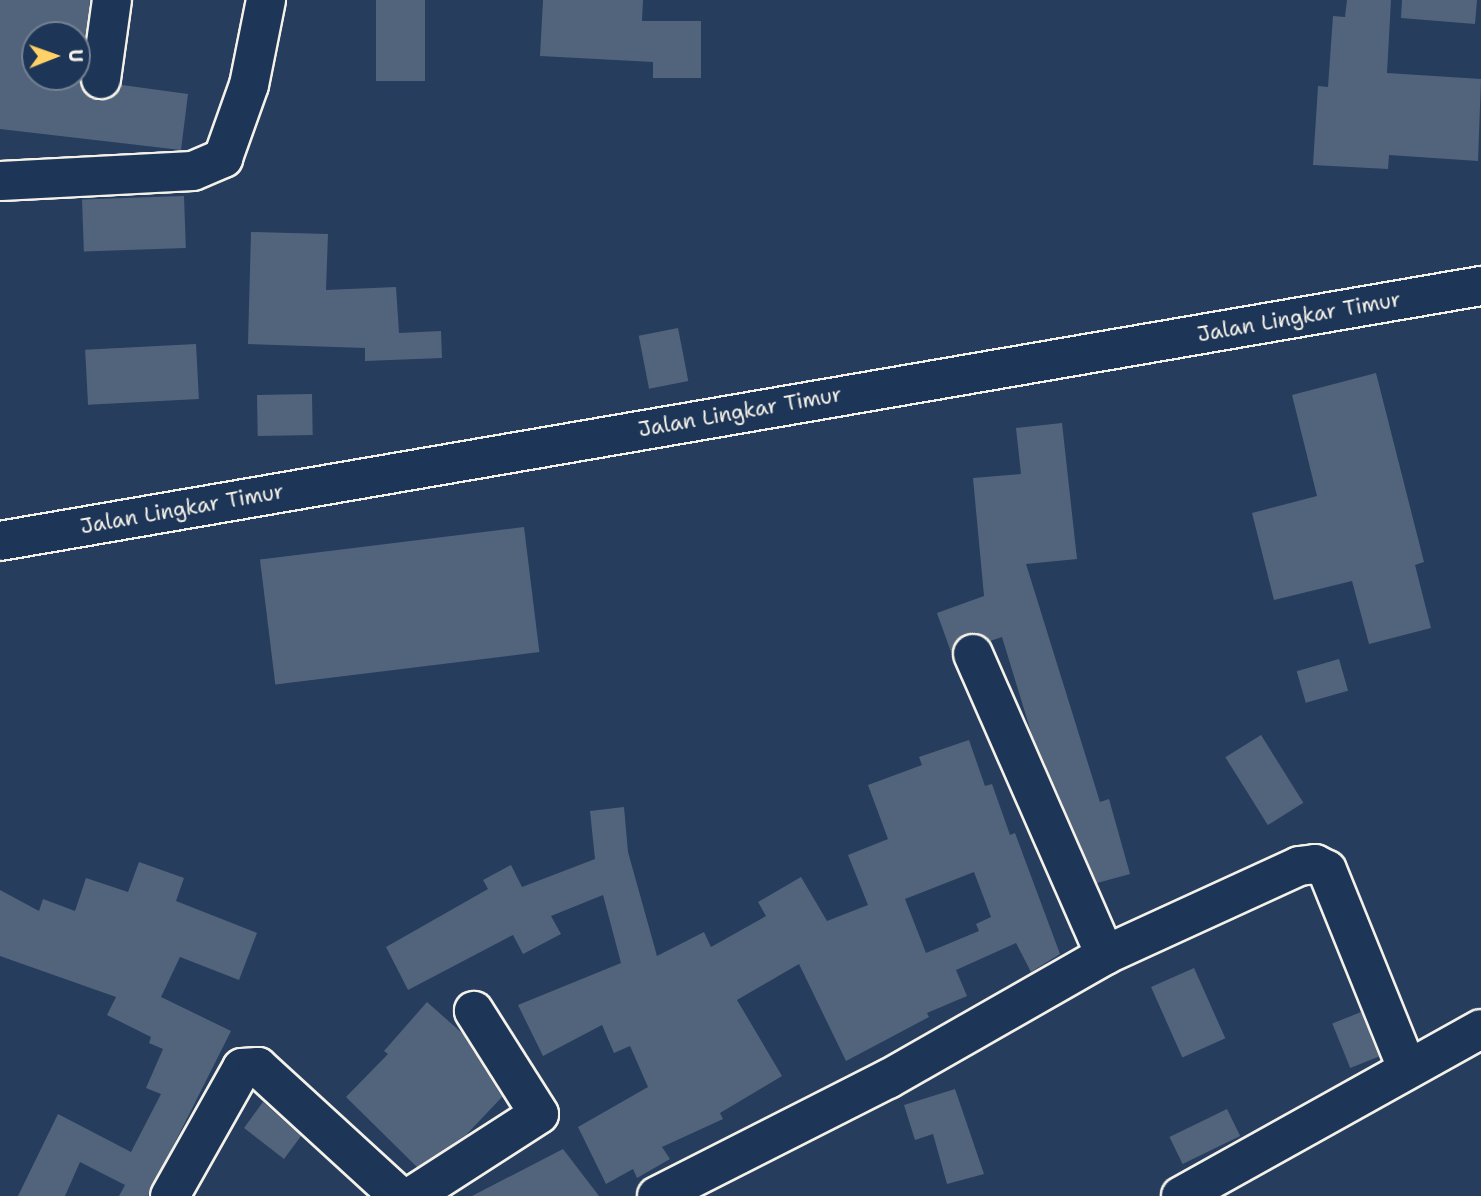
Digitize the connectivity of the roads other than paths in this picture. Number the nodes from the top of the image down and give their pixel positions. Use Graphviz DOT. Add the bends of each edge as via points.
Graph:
graph roads {
  1 [pos="112,0"];
  2 [pos="266,0"];
  3 [pos="101,79"];
  4 [pos="1,181"];
  5 [pos="1481,281"];
  6 [pos="0,541"];
  7 [pos="974,654"];
  8 [pos="1105,955"];
  9 [pos="474,1011"];
  10 [pos="1481,1029"];
  11 [pos="1407,1068"];
  12 [pos="170,1196"];
  13 [pos="399,1196"];
  14 [pos="412,1196"];
  15 [pos="657,1196"];
  16 [pos="1181,1196"];
  1 -- 3 [label="main road"];
  2 -- 4 [label="main road" via="249,85 223,158 193,171"];
  5 -- 6 [label="main road, Jalan Lingkar Timur"];
  7 -- 8 [label="main road"];
  8 -- 11 [label="main road" via="1299,866 1315,864 1327,870"];
  8 -- 15 [label="main road" via="888,1079"];
  9 -- 14 [label="main road" via="539,1114"];
  10 -- 11 [label="main road"];
  11 -- 16 [label="main road"];
  12 -- 13 [label="main road" via="242,1068 258,1067"];
}
